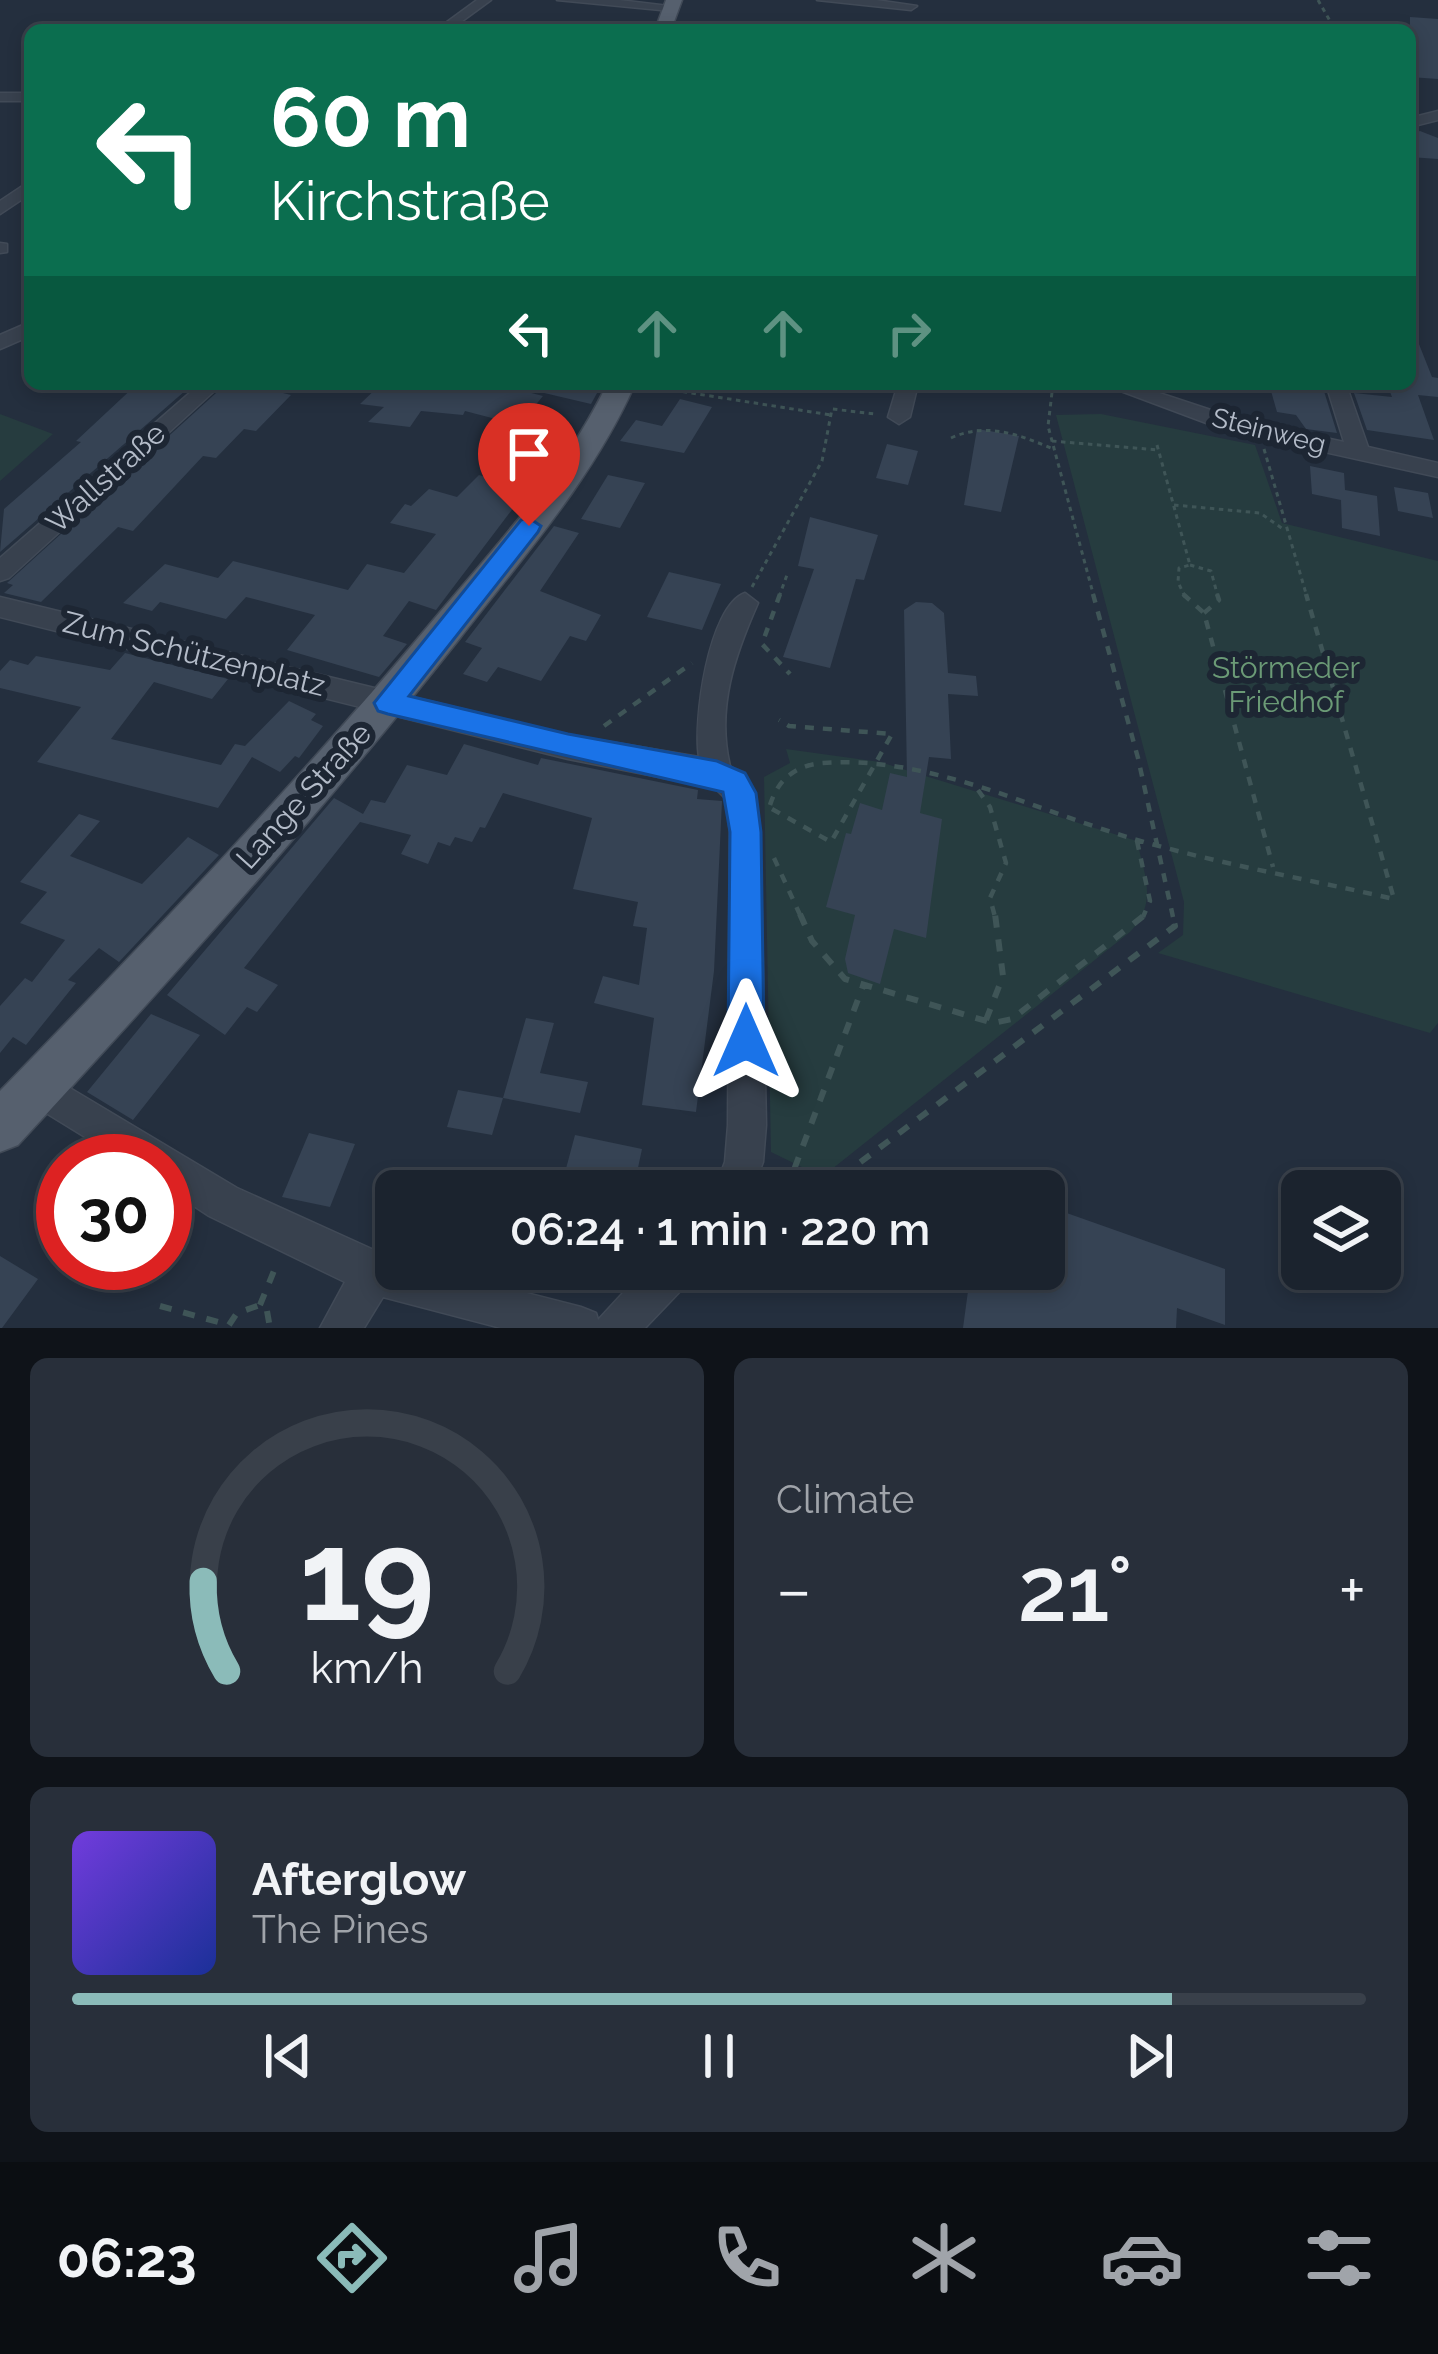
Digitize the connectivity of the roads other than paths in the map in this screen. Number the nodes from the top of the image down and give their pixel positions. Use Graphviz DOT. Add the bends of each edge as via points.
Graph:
graph roads {
  1 [pos="485,0"];
  2 [pos="563,0"];
  3 [pos="824,0"];
  4 [pos="672,3"];
  5 [pos="911,7"];
  6 [pos="451,24"];
  7 [pos="24,191"];
  8 [pos="0,209"];
  9 [pos="205,390"];
  10 [pos="618,390"];
  11 [pos="906,390"];
  12 [pos="1131,390"];
  13 [pos="1338,390"];
  14 [pos="899,417"];
  15 [pos="1359,453"];
  16 [pos="1438,470"];
  17 [pos="0,572"];
  18 [pos="752,594"];
  19 [pos="0,608"];
  20 [pos="388,703"];
  21 [pos="717,773"];
  22 [pos="38,1087"];
  23 [pos="0,1127"];
  24 [pos="115,1134"];
  25 [pos="741,1170"];
  26 [pos="192,1182"];
  27 [pos="373,1274"];
  28 [pos="653,1290"];
  29 [pos="341,1328"];
  30 [pos="580,1328"];
  31 [pos="616,1328"];
  1 -- 6 [label="street"];
  2 -- 4 [label="street"];
  3 -- 5 [label="street"];
  7 -- 8 [label="street"];
  9 -- 17 [label="street, Wallstraße"];
  10 -- 20 [label="main road, Lange Straße" via="529,526"];
  11 -- 14 [label="street"];
  12 -- 15 [label="street, Steinweg"];
  13 -- 15 [label="street, Steinweg"];
  15 -- 16 [label="street, Steinweg"];
  18 -- 21 [label="street" via="730,635 711,710"];
  19 -- 20 [label="street, Zum Schützenplatz"];
  20 -- 21 [label="street, Zum Schützenplatz"];
  20 -- 22 [label="main road, Lange Straße"];
  21 -- 25 [label="street" via="756,806"];
  22 -- 23 [label="main road, Lange Straße"];
  22 -- 24 [label="street"];
  26 -- 27 [label="street"];
  27 -- 29 [label="street"];
  27 -- 30 [label="street"];
  28 -- 31 [label="street"];
}
